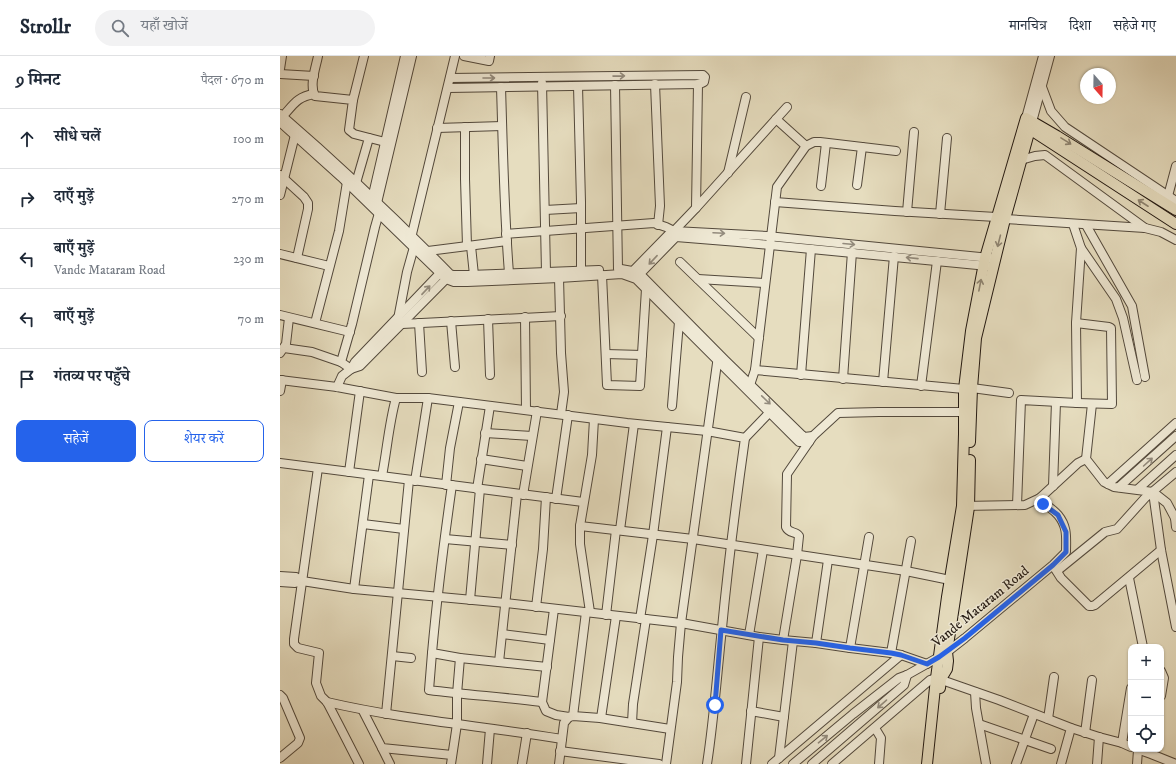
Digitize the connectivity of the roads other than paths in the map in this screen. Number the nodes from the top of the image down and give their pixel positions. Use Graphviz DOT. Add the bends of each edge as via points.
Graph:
graph roads {
  1 [pos="282,56"];
  2 [pos="318,56"];
  3 [pos="364,56"];
  4 [pos="405,56"];
  5 [pos="412,56"];
  6 [pos="455,56"];
  7 [pos="464,56"];
  8 [pos="490,56"];
  9 [pos="1043,56"];
  10 [pos="1050,56"];
  11 [pos="280,69"];
  12 [pos="280,74"];
  13 [pos="314,76"];
  14 [pos="450,78"];
  15 [pos="542,78"];
  16 [pos="655,84"];
  17 [pos="698,84"];
  18 [pos="615,85"];
  19 [pos="578,86"];
  20 [pos="501,87"];
  21 [pos="541,87"];
  22 [pos="1042,87"];
  23 [pos="448,88"];
  24 [pos="314,94"];
  25 [pos="746,97"];
  26 [pos="353,100"];
  27 [pos="1033,104"];
  28 [pos="787,107"];
  29 [pos="281,117"];
  30 [pos="776,120"];
  31 [pos="1028,124"];
  32 [pos="502,126"];
  33 [pos="465,127"];
  34 [pos="437,128"];
  35 [pos="914,132"];
  36 [pos="295,135"];
  37 [pos="369,138"];
  38 [pos="947,138"];
  39 [pos="385,142"];
  40 [pos="826,143"];
  41 [pos="806,146"];
  42 [pos="862,147"];
  43 [pos="896,151"];
  44 [pos="1021,160"];
  45 [pos="1176,166"];
  46 [pos="728,173"];
  47 [pos="282,177"];
  48 [pos="347,182"];
  49 [pos="356,183"];
  50 [pos="857,185"];
  51 [pos="821,186"];
  52 [pos="280,195"];
  53 [pos="1168,196"];
  54 [pos="1176,201"];
  55 [pos="775,202"];
  56 [pos="375,206"];
  57 [pos="581,208"];
  58 [pos="696,208"];
  59 [pos="545,210"];
  60 [pos="1176,210"];
  61 [pos="906,212"];
  62 [pos="940,214"];
  63 [pos="1001,218"];
  64 [pos="1073,224"];
  65 [pos="1176,224"];
  66 [pos="658,225"];
  67 [pos="1086,225"];
  68 [pos="618,227"];
  69 [pos="581,228"];
  70 [pos="1145,228"];
  71 [pos="545,231"];
  72 [pos="675,234"];
  73 [pos="506,237"];
  74 [pos="1176,240"];
  75 [pos="770,241"];
  76 [pos="411,242"];
  77 [pos="469,246"];
  78 [pos="1081,248"];
  79 [pos="811,249"];
  80 [pos="428,251"];
  81 [pos="852,252"];
  82 [pos="280,254"];
  83 [pos="894,256"];
  84 [pos="297,258"];
  85 [pos="937,261"];
  86 [pos="680,262"];
  87 [pos="989,262"];
  88 [pos="329,266"];
  89 [pos="618,269"];
  90 [pos="581,270"];
  91 [pos="546,272"];
  92 [pos="509,273"];
  93 [pos="446,274"];
  94 [pos="474,275"];
  95 [pos="602,275"];
  96 [pos="634,275"];
  97 [pos="559,278"];
  98 [pos="698,279"];
  99 [pos="765,283"];
  100 [pos="646,289"];
  101 [pos="280,315"];
  102 [pos="561,316"];
  103 [pos="525,317"];
  104 [pos="289,318"];
  105 [pos="488,319"];
  106 [pos="400,321"];
  107 [pos="451,321"];
  108 [pos="679,322"];
  109 [pos="315,323"];
  110 [pos="419,323"];
  111 [pos="1076,324"];
  112 [pos="350,332"];
  113 [pos="759,338"];
  114 [pos="282,350"];
  115 [pos="606,354"];
  116 [pos="642,355"];
  117 [pos="718,356"];
  118 [pos="340,362"];
  119 [pos="455,367"];
  120 [pos="351,369"];
  121 [pos="755,370"];
  122 [pos="422,372"];
  123 [pos="490,375"];
  124 [pos="801,375"];
  125 [pos="1145,377"];
  126 [pos="842,379"];
  127 [pos="281,380"];
  128 [pos="1137,380"];
  129 [pos="883,382"];
  130 [pos="922,386"];
  131 [pos="337,387"];
  132 [pos="748,387"];
  133 [pos="968,389"];
  134 [pos="280,391"];
  135 [pos="360,391"];
  136 [pos="1009,393"];
  137 [pos="396,398"];
  138 [pos="428,398"];
  139 [pos="459,402"];
  140 [pos="1056,402"];
  141 [pos="1077,403"];
  142 [pos="1092,404"];
  143 [pos="490,406"];
  144 [pos="672,406"];
  145 [pos="526,410"];
  146 [pos="537,411"];
  147 [pos="963,412"];
  148 [pos="769,413"];
  149 [pos="565,415"];
  150 [pos="594,419"];
  151 [pos="634,424"];
  152 [pos="1176,424"];
  153 [pos="668,427"];
  154 [pos="707,431"];
  155 [pos="485,433"];
  156 [pos="532,436"];
  157 [pos="1176,436"];
  158 [pos="745,438"];
  159 [pos="811,439"];
  160 [pos="1176,456"];
  161 [pos="1086,459"];
  162 [pos="481,460"];
  163 [pos="280,463"];
  164 [pos="527,466"];
  165 [pos="318,468"];
  166 [pos="349,472"];
  167 [pos="1176,472"];
  168 [pos="369,475"];
  169 [pos="382,476"];
  170 [pos="412,480"];
  171 [pos="1108,484"];
  172 [pos="449,485"];
  173 [pos="1053,486"];
  174 [pos="1119,487"];
  175 [pos="479,489"];
  176 [pos="1138,489"];
  177 [pos="1153,492"];
  178 [pos="520,494"];
  179 [pos="546,497"];
  180 [pos="1040,498"];
  181 [pos="556,499"];
  182 [pos="583,502"];
  183 [pos="1017,505"];
  184 [pos="965,506"];
  185 [pos="1175,518"];
  186 [pos="363,524"];
  187 [pos="580,526"];
  188 [pos="1176,527"];
  189 [pos="404,529"];
  190 [pos="618,530"];
  191 [pos="653,535"];
  192 [pos="868,537"];
  193 [pos="445,539"];
  194 [pos="693,539"];
  195 [pos="475,541"];
  196 [pos="911,541"];
  197 [pos="512,545"];
  198 [pos="730,545"];
  199 [pos="763,550"];
  200 [pos="1162,550"];
  201 [pos="797,555"];
  202 [pos="828,560"];
  203 [pos="865,565"];
  204 [pos="1055,568"];
  205 [pos="906,572"];
  206 [pos="280,576"];
  207 [pos="1128,578"];
  208 [pos="950,580"];
  209 [pos="302,581"];
  210 [pos="280,582"];
  211 [pos="354,589"];
  212 [pos="398,593"];
  213 [pos="437,597"];
  214 [pos="470,600"];
  215 [pos="505,603"];
  216 [pos="536,607"];
  217 [pos="554,609"];
  218 [pos="588,612"];
  219 [pos="606,614"];
  220 [pos="616,616"];
  221 [pos="643,619"];
  222 [pos="681,623"];
  223 [pos="1176,627"];
  224 [pos="721,630"];
  225 [pos="502,634"];
  226 [pos="749,635"];
  227 [pos="759,637"];
  228 [pos="550,640"];
  229 [pos="783,640"];
  230 [pos="793,641"];
  231 [pos="816,643"];
  232 [pos="1142,644"];
  233 [pos="850,648"];
  234 [pos="432,653"];
  235 [pos="891,653"];
  236 [pos="943,654"];
  237 [pos="901,655"];
  238 [pos="392,656"];
  239 [pos="411,658"];
  240 [pos="460,658"];
  241 [pos="499,662"];
  242 [pos="927,664"];
  243 [pos="547,667"];
  244 [pos="907,675"];
  245 [pos="1054,677"];
  246 [pos="939,679"];
  247 [pos="1092,680"];
  248 [pos="975,692"];
  249 [pos="457,694"];
  250 [pos="280,695"];
  251 [pos="327,702"];
  252 [pos="542,702"];
  253 [pos="1128,706"];
  254 [pos="363,711"];
  255 [pos="751,712"];
  256 [pos="386,714"];
  257 [pos="1034,714"];
  258 [pos="571,716"];
  259 [pos="784,717"];
  260 [pos="601,718"];
  261 [pos="1048,719"];
  262 [pos="456,724"];
  263 [pos="632,724"];
  264 [pos="979,724"];
  265 [pos="875,728"];
  266 [pos="1071,728"];
  267 [pos="490,729"];
  268 [pos="670,729"];
  269 [pos="1085,732"];
  270 [pos="527,733"];
  271 [pos="1099,737"];
  272 [pos="562,739"];
  273 [pos="1025,740"];
  274 [pos="1122,743"];
  275 [pos="1128,745"];
  276 [pos="382,748"];
  277 [pos="1051,749"];
  278 [pos="560,751"];
  279 [pos="1136,752"];
  280 [pos="1154,752"];
  281 [pos="280,758"];
  282 [pos="779,758"];
  283 [pos="450,760"];
  284 [pos="359,764"];
  285 [pos="390,764"];
  286 [pos="487,764"];
  287 [pos="522,764"];
  288 [pos="558,764"];
  289 [pos="659,764"];
  290 [pos="666,764"];
  291 [pos="707,764"];
  292 [pos="746,764"];
  293 [pos="772,764"];
  294 [pos="793,764"];
  295 [pos="812,764"];
  296 [pos="832,764"];
  297 [pos="879,764"];
  298 [pos="927,764"];
  299 [pos="933,764"];
  300 [pos="986,764"];
  301 [pos="1016,764"];
  302 [pos="1061,764"];
  303 [pos="1097,764"];
  304 [pos="1137,764"];
  305 [pos="1176,764"];
  1 -- 11 [label="street"];
  2 -- 13 [label="street"];
  3 -- 26 [label="street"];
  4 -- 39 [label="street"];
  5 -- 56 [label="street"];
  6 -- 14 [label="street"];
  7 -- 8 [label="street" via="489,62"];
  9 -- 27 [label="street"];
  10 -- 22 [label="street"];
  12 -- 13 [label="street"];
  13 -- 24 [label="street"];
  14 -- 15 [label="street, one-way"];
  14 -- 23 [label="street"];
  15 -- 17 [label="street, one-way" via="703,75 704,82"];
  15 -- 21 [label="street"];
  16 -- 17 [label="street"];
  16 -- 18 [label="street"];
  16 -- 66 [label="street" via="660,206"];
  17 -- 58 [label="street"];
  18 -- 19 [label="street"];
  18 -- 68 [label="street"];
  19 -- 21 [label="street"];
  19 -- 57 [label="street"];
  20 -- 21 [label="street"];
  20 -- 23 [label="street"];
  20 -- 32 [label="street"];
  21 -- 59 [label="street"];
  22 -- 27 [label="street"];
  22 -- 53 [label="street" via="1051,111 1065,127"];
  23 -- 34 [label="street"];
  24 -- 26 [label="street"];
  24 -- 29 [label="street" via="297,100"];
  25 -- 46 [label="street"];
  26 -- 37 [label="street" via="349,130"];
  27 -- 31 [label="street"];
  28 -- 30 [label="street"];
  29 -- 36 [label="street"];
  29 -- 49 [label="street"];
  30 -- 41 [label="street"];
  30 -- 46 [label="street"];
  31 -- 44 [label="main road"];
  31 -- 60 [label="main road, one-way" via="1057,136"];
  31 -- 63 [label="main road"];
  65 -- 31 [label="main road, one-way"];
  32 -- 33 [label="street"];
  32 -- 73 [label="street"];
  33 -- 34 [label="street"];
  33 -- 77 [label="street" via="465,187"];
  34 -- 76 [label="street"];
  35 -- 61 [label="street"];
  36 -- 47 [label="street"];
  36 -- 48 [label="street"];
  37 -- 39 [label="street"];
  37 -- 49 [label="street"];
  38 -- 62 [label="street"];
  39 -- 56 [label="street"];
  40 -- 41 [label="street" via="814,142"];
  40 -- 42 [label="street"];
  40 -- 51 [label="street"];
  41 -- 55 [label="street" via="777,187"];
  42 -- 43 [label="street"];
  42 -- 50 [label="street"];
  44 -- 63 [label="main road"];
  44 -- 70 [label="street" via="1045,155"];
  45 -- 53 [label="street"];
  46 -- 58 [label="street"];
  47 -- 52 [label="street"];
  47 -- 84 [label="street" via="308,203"];
  48 -- 56 [label="street"];
  48 -- 88 [label="street"];
  49 -- 56 [label="street"];
  53 -- 54 [label="street"];
  55 -- 61 [label="street"];
  55 -- 75 [label="street"];
  56 -- 76 [label="street"];
  56 -- 112 [label="street" via="375,227"];
  57 -- 59 [label="street"];
  57 -- 69 [label="street"];
  58 -- 72 [label="street"];
  59 -- 71 [label="street"];
  61 -- 62 [label="street"];
  62 -- 63 [label="street"];
  63 -- 64 [label="street"];
  63 -- 87 [label="main road"];
  64 -- 67 [label="street"];
  64 -- 78 [label="street"];
  66 -- 68 [label="street"];
  66 -- 72 [label="street"];
  67 -- 70 [label="street"];
  67 -- 125 [label="street" via="1132,306"];
  68 -- 69 [label="street"];
  68 -- 89 [label="street"];
  69 -- 71 [label="street"];
  69 -- 90 [label="street"];
  70 -- 74 [label="street" via="1161,232"];
  71 -- 73 [label="street"];
  71 -- 91 [label="street"];
  72 -- 75 [label="street"];
  72 -- 96 [label="street" via="669,234"];
  73 -- 77 [label="street"];
  73 -- 92 [label="street"];
  75 -- 79 [label="street"];
  75 -- 87 [label="street, one-way"];
  75 -- 99 [label="street"];
  76 -- 80 [label="street"];
  76 -- 93 [label="street"];
  76 -- 106 [label="street"];
  77 -- 80 [label="street"];
  77 -- 94 [label="street"];
  78 -- 111 [label="street"];
  78 -- 128 [label="street" via="1116,299 1123,318"];
  79 -- 81 [label="street"];
  79 -- 124 [label="street"];
  80 -- 93 [label="street"];
  81 -- 83 [label="street"];
  81 -- 126 [label="street"];
  82 -- 84 [label="street"];
  85 -- 83 [label="street, one-way"];
  83 -- 129 [label="street"];
  84 -- 88 [label="street"];
  85 -- 87 [label="street"];
  85 -- 130 [label="street"];
  86 -- 98 [label="street"];
  87 -- 133 [label="main road"];
  88 -- 109 [label="street"];
  89 -- 90 [label="street"];
  89 -- 96 [label="street"];
  90 -- 91 [label="street"];
  91 -- 92 [label="street"];
  92 -- 94 [label="street"];
  93 -- 94 [label="street"];
  93 -- 97 [label="street" via="454,282"];
  93 -- 106 [label="street"];
  95 -- 96 [label="street"];
  95 -- 97 [label="street"];
  95 -- 115 [label="street"];
  96 -- 100 [label="street"];
  96 -- 117 [label="street"];
  97 -- 102 [label="street"];
  98 -- 99 [label="street"];
  98 -- 113 [label="street"];
  99 -- 113 [label="street"];
  100 -- 108 [label="street"];
  100 -- 116 [label="street"];
  101 -- 104 [label="street"];
  102 -- 103 [label="street"];
  102 -- 149 [label="street"];
  103 -- 105 [label="street"];
  103 -- 145 [label="street"];
  104 -- 109 [label="street"];
  104 -- 114 [label="street" via="286,344"];
  105 -- 107 [label="street"];
  105 -- 123 [label="street"];
  106 -- 110 [label="street"];
  106 -- 120 [label="street" via="360,366"];
  107 -- 110 [label="street"];
  107 -- 119 [label="street"];
  108 -- 117 [label="street"];
  108 -- 144 [label="street"];
  109 -- 112 [label="street"];
  110 -- 122 [label="street"];
  111 -- 141 [label="street"];
  111 -- 142 [label="street" via="1111,328 1112,404"];
  112 -- 118 [label="street"];
  113 -- 121 [label="street"];
  114 -- 118 [label="street" via="312,352"];
  115 -- 116 [label="street"];
  115 -- 116 [label="street" via="608,385 640,386"];
  117 -- 132 [label="street"];
  117 -- 154 [label="street"];
  118 -- 120 [label="street"];
  120 -- 131 [label="street" via="342,376"];
  121 -- 124 [label="street"];
  121 -- 132 [label="street"];
  124 -- 126 [label="street"];
  126 -- 129 [label="street"];
  127 -- 131 [label="street"];
  127 -- 134 [label="street"];
  129 -- 130 [label="street"];
  130 -- 133 [label="street"];
  131 -- 135 [label="street"];
  132 -- 148 [label="street"];
  132 -- 159 [label="street, one-way" via="804,436"];
  133 -- 136 [label="street"];
  133 -- 147 [label="main road"];
  133 -- 184 [label="main road"];
  135 -- 137 [label="street"];
  135 -- 166 [label="street"];
  137 -- 138 [label="street"];
  137 -- 169 [label="street"];
  138 -- 139 [label="street"];
  138 -- 170 [label="street"];
  139 -- 143 [label="street"];
  139 -- 172 [label="street" via="450,448"];
  140 -- 141 [label="street"];
  140 -- 173 [label="street"];
  140 -- 183 [label="street" via="1021,400"];
  141 -- 142 [label="street"];
  142 -- 161 [label="street"];
  143 -- 145 [label="street"];
  143 -- 155 [label="street"];
  145 -- 146 [label="street"];
  146 -- 149 [label="street"];
  146 -- 156 [label="street"];
  147 -- 159 [label="street" via="838,413"];
  147 -- 184 [label="main road"];
  148 -- 158 [label="street"];
  148 -- 159 [label="street" via="799,442"];
  149 -- 150 [label="street"];
  149 -- 181 [label="street"];
  150 -- 151 [label="street"];
  150 -- 182 [label="street" via="592,455"];
  151 -- 153 [label="street"];
  151 -- 190 [label="street"];
  152 -- 171 [label="street"];
  153 -- 154 [label="street"];
  153 -- 191 [label="street"];
  154 -- 158 [label="street"];
  154 -- 194 [label="street"];
  155 -- 156 [label="street"];
  155 -- 162 [label="street"];
  156 -- 164 [label="street"];
  174 -- 157 [label="street, one-way"];
  158 -- 198 [label="street"];
  159 -- 201 [label="street" via="786,478 786,527 789,532 798,536"];
  160 -- 176 [label="street"];
  161 -- 171 [label="street"];
  161 -- 173 [label="street"];
  162 -- 164 [label="street"];
  162 -- 175 [label="street"];
  163 -- 165 [label="street"];
  164 -- 178 [label="street"];
  165 -- 166 [label="street"];
  165 -- 209 [label="street"];
  166 -- 168 [label="street"];
  167 -- 177 [label="street"];
  168 -- 169 [label="street"];
  168 -- 186 [label="street"];
  169 -- 170 [label="street"];
  170 -- 172 [label="street"];
  170 -- 189 [label="street"];
  171 -- 174 [label="street"];
  172 -- 175 [label="street"];
  172 -- 193 [label="street"];
  173 -- 180 [label="street"];
  174 -- 176 [label="street"];
  175 -- 178 [label="street"];
  175 -- 195 [label="street"];
  176 -- 177 [label="street"];
  177 -- 185 [label="street" via="1167,503"];
  177 -- 200 [label="street"];
  177 -- 204 [label="street" via="1116,530 1105,532"];
  178 -- 179 [label="street"];
  178 -- 197 [label="street"];
  179 -- 181 [label="street"];
  179 -- 216 [label="street"];
  180 -- 183 [label="street"];
  180 -- 204 [label="street, Vande Mataram Road" via="1043,504 1058,515 1066,532 1066,552"];
  181 -- 182 [label="street"];
  182 -- 187 [label="street"];
  183 -- 184 [label="street"];
  184 -- 208 [label="main road"];
  184 -- 236 [label="main road"];
  185 -- 188 [label="street"];
  186 -- 189 [label="street"];
  186 -- 211 [label="street"];
  187 -- 190 [label="street"];
  187 -- 218 [label="street"];
  189 -- 212 [label="street"];
  190 -- 191 [label="street"];
  190 -- 219 [label="street"];
  191 -- 194 [label="street"];
  191 -- 221 [label="street"];
  192 -- 203 [label="street"];
  193 -- 195 [label="street"];
  193 -- 213 [label="street"];
  194 -- 198 [label="street"];
  194 -- 222 [label="street"];
  195 -- 197 [label="street"];
  195 -- 214 [label="street"];
  196 -- 205 [label="street"];
  197 -- 215 [label="street"];
  198 -- 199 [label="street"];
  198 -- 224 [label="street"];
  199 -- 201 [label="street"];
  199 -- 226 [label="street"];
  200 -- 207 [label="street"];
  200 -- 223 [label="street"];
  201 -- 202 [label="street"];
  201 -- 229 [label="street"];
  202 -- 203 [label="street"];
  202 -- 231 [label="street"];
  203 -- 205 [label="street"];
  203 -- 233 [label="street"];
  204 -- 207 [label="street" via="1061,578 1089,606 1095,605"];
  204 -- 236 [label="street, Vande Mataram Road"];
  205 -- 208 [label="street"];
  205 -- 235 [label="street"];
  206 -- 209 [label="street" via="296,577"];
  207 -- 232 [label="street"];
  208 -- 236 [label="main road"];
  209 -- 210 [label="street"];
  209 -- 211 [label="street"];
  209 -- 251 [label="street" via="294,644 298,648 319,652 316,683 321,696"];
  211 -- 212 [label="street"];
  212 -- 213 [label="street"];
  212 -- 238 [label="street"];
  213 -- 214 [label="street"];
  213 -- 234 [label="street"];
  214 -- 215 [label="street"];
  215 -- 216 [label="street"];
  215 -- 225 [label="street"];
  216 -- 217 [label="street"];
  217 -- 218 [label="street"];
  217 -- 228 [label="street"];
  218 -- 219 [label="street"];
  218 -- 258 [label="street"];
  219 -- 220 [label="street"];
  220 -- 221 [label="street"];
  220 -- 260 [label="street"];
  221 -- 222 [label="street"];
  221 -- 263 [label="street"];
  222 -- 224 [label="street"];
  222 -- 268 [label="street" via="677,682"];
  224 -- 226 [label="street"];
  224 -- 291 [label="street"];
  225 -- 228 [label="street"];
  225 -- 241 [label="street"];
  226 -- 227 [label="street"];
  227 -- 229 [label="street"];
  227 -- 255 [label="street"];
  228 -- 243 [label="street"];
  229 -- 230 [label="street"];
  230 -- 231 [label="street"];
  230 -- 259 [label="street"];
  231 -- 233 [label="street"];
  233 -- 235 [label="street"];
  234 -- 240 [label="street"];
  234 -- 249 [label="street" via="429,690"];
  235 -- 237 [label="street"];
  236 -- 242 [label="street, Vande Mataram Road"];
  236 -- 246 [label="main road" via="948,661 947,669"];
  237 -- 242 [label="street"];
  237 -- 282 [label="street"];
  238 -- 239 [label="street"];
  238 -- 256 [label="street"];
  240 -- 241 [label="street"];
  240 -- 249 [label="street"];
  241 -- 243 [label="street"];
  242 -- 244 [label="street, Vande Mataram Road"];
  243 -- 252 [label="street"];
  294 -- 244 [label="street, Vande Mataram Road, one-way" via="859,709 899,678"];
  244 -- 295 [label="street, Vande Mataram Road, one-way" via="904,685"];
  245 -- 261 [label="street"];
  246 -- 248 [label="street"];
  246 -- 265 [label="street" via="930,680"];
  246 -- 298 [label="main road"];
  246 -- 299 [label="main road"];
  247 -- 269 [label="street"];
  248 -- 257 [label="street"];
  248 -- 264 [label="street"];
  249 -- 252 [label="street"];
  249 -- 262 [label="street"];
  250 -- 281 [label="street" via="300,738 298,743"];
  251 -- 254 [label="street"];
  251 -- 284 [label="street"];
  252 -- 258 [label="street" via="546,711 550,713"];
  253 -- 274 [label="street"];
  254 -- 256 [label="street"];
  254 -- 276 [label="street"];
  255 -- 259 [label="street"];
  255 -- 292 [label="street"];
  256 -- 262 [label="street"];
  257 -- 261 [label="street"];
  257 -- 273 [label="street"];
  258 -- 260 [label="street"];
  258 -- 272 [label="street" via="564,723"];
  259 -- 282 [label="street"];
  260 -- 263 [label="street"];
  261 -- 266 [label="street"];
  262 -- 267 [label="street"];
  262 -- 283 [label="street"];
  263 -- 268 [label="street"];
  264 -- 273 [label="street"];
  264 -- 300 [label="street"];
  265 -- 296 [label="street"];
  265 -- 297 [label="street" via="881,738"];
  266 -- 269 [label="street"];
  266 -- 302 [label="street"];
  267 -- 270 [label="street"];
  267 -- 286 [label="street"];
  268 -- 290 [label="street"];
  269 -- 271 [label="street"];
  270 -- 272 [label="street"];
  270 -- 287 [label="street"];
  271 -- 274 [label="street"];
  271 -- 303 [label="street"];
  272 -- 278 [label="street"];
  273 -- 277 [label="street"];
  273 -- 301 [label="street"];
  274 -- 275 [label="street"];
  276 -- 283 [label="street"];
  276 -- 285 [label="street"];
  278 -- 288 [label="street"];
  278 -- 289 [label="street"];
  279 -- 304 [label="street"];
  280 -- 305 [label="street"];
  282 -- 293 [label="street"];
}
